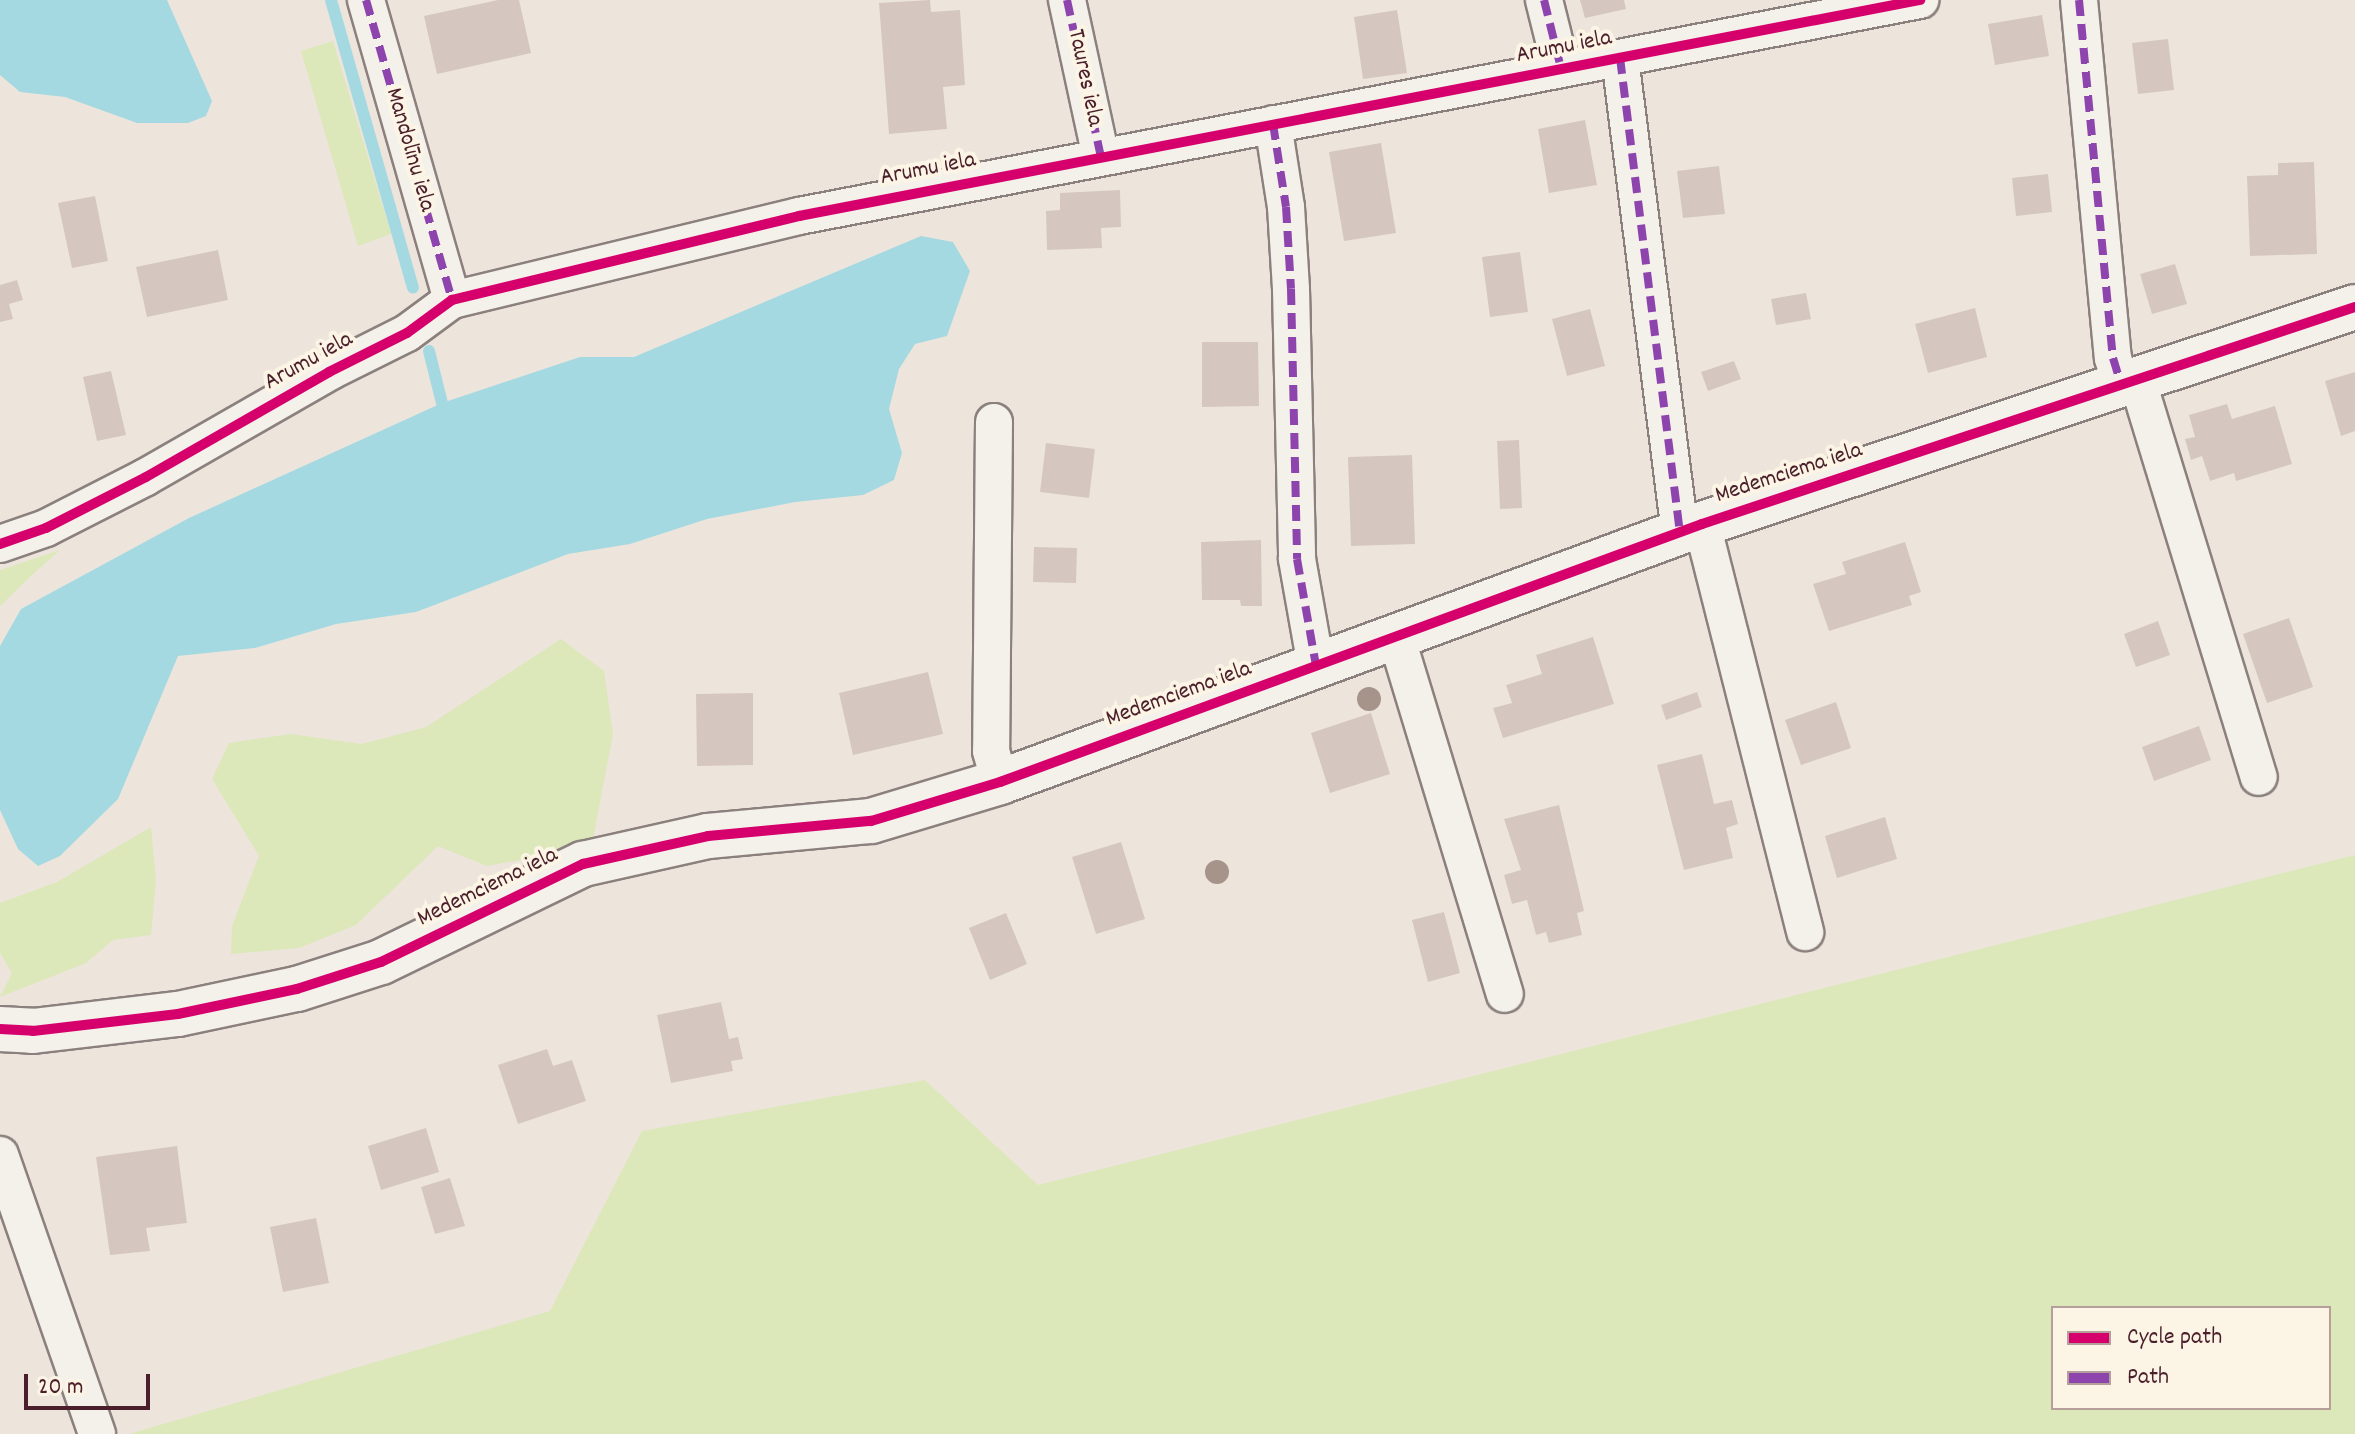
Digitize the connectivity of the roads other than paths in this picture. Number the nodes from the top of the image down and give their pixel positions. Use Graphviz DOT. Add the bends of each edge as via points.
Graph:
graph roads {
  1 [pos="366,0"];
  2 [pos="1067,0"];
  3 [pos="1544,0"];
  4 [pos="1920,0"];
  5 [pos="2079,0"];
  6 [pos="1620,58"];
  7 [pos="1561,68"];
  8 [pos="1273,124"];
  9 [pos="1101,157"];
  10 [pos="452,300"];
  11 [pos="2355,307"];
  12 [pos="2129,381"];
  13 [pos="994,422"];
  14 [pos="1691,528"];
  15 [pos="0,544"];
  16 [pos="1396,636"];
  17 [pos="1316,666"];
  18 [pos="2259,777"];
  19 [pos="1000,782"];
  20 [pos="1805,932"];
  21 [pos="1505,994"];
  22 [pos="0,1029"];
  23 [pos="0,1155"];
  24 [pos="97,1434"];
  1 -- 10 [label="street, Mandolīnu iela"];
  2 -- 9 [label="street, Taures iela"];
  3 -- 7 [label="street"];
  4 -- 6 [label="street, Arumu iela"];
  5 -- 12 [label="street" via="2113,358"];
  6 -- 7 [label="street, Arumu iela"];
  6 -- 14 [label="street, Medemciema iela"];
  7 -- 8 [label="street, Arumu iela"];
  8 -- 9 [label="street, Arumu iela"];
  8 -- 17 [label="street" via="1288,234 1297,559"];
  9 -- 10 [label="street, Arumu iela" via="788,218"];
  10 -- 15 [label="street, Arumu iela" via="407,333 146,477 46,528"];
  11 -- 12 [label="street, Medemciema iela"];
  12 -- 14 [label="street, Medemciema iela"];
  12 -- 18 [label="street"];
  13 -- 19 [label="street" via="991,751"];
  14 -- 16 [label="street, Medemciema iela"];
  14 -- 20 [label="street, Medemciema iela"];
  16 -- 17 [label="street, Medemciema iela"];
  16 -- 21 [label="street"];
  17 -- 19 [label="street, Medemciema iela"];
  19 -- 22 [label="street, Medemciema iela" via="871,821 708,836 583,864 381,962 297,989 178,1014 33,1031"];
  23 -- 24 [label="street"];
}
